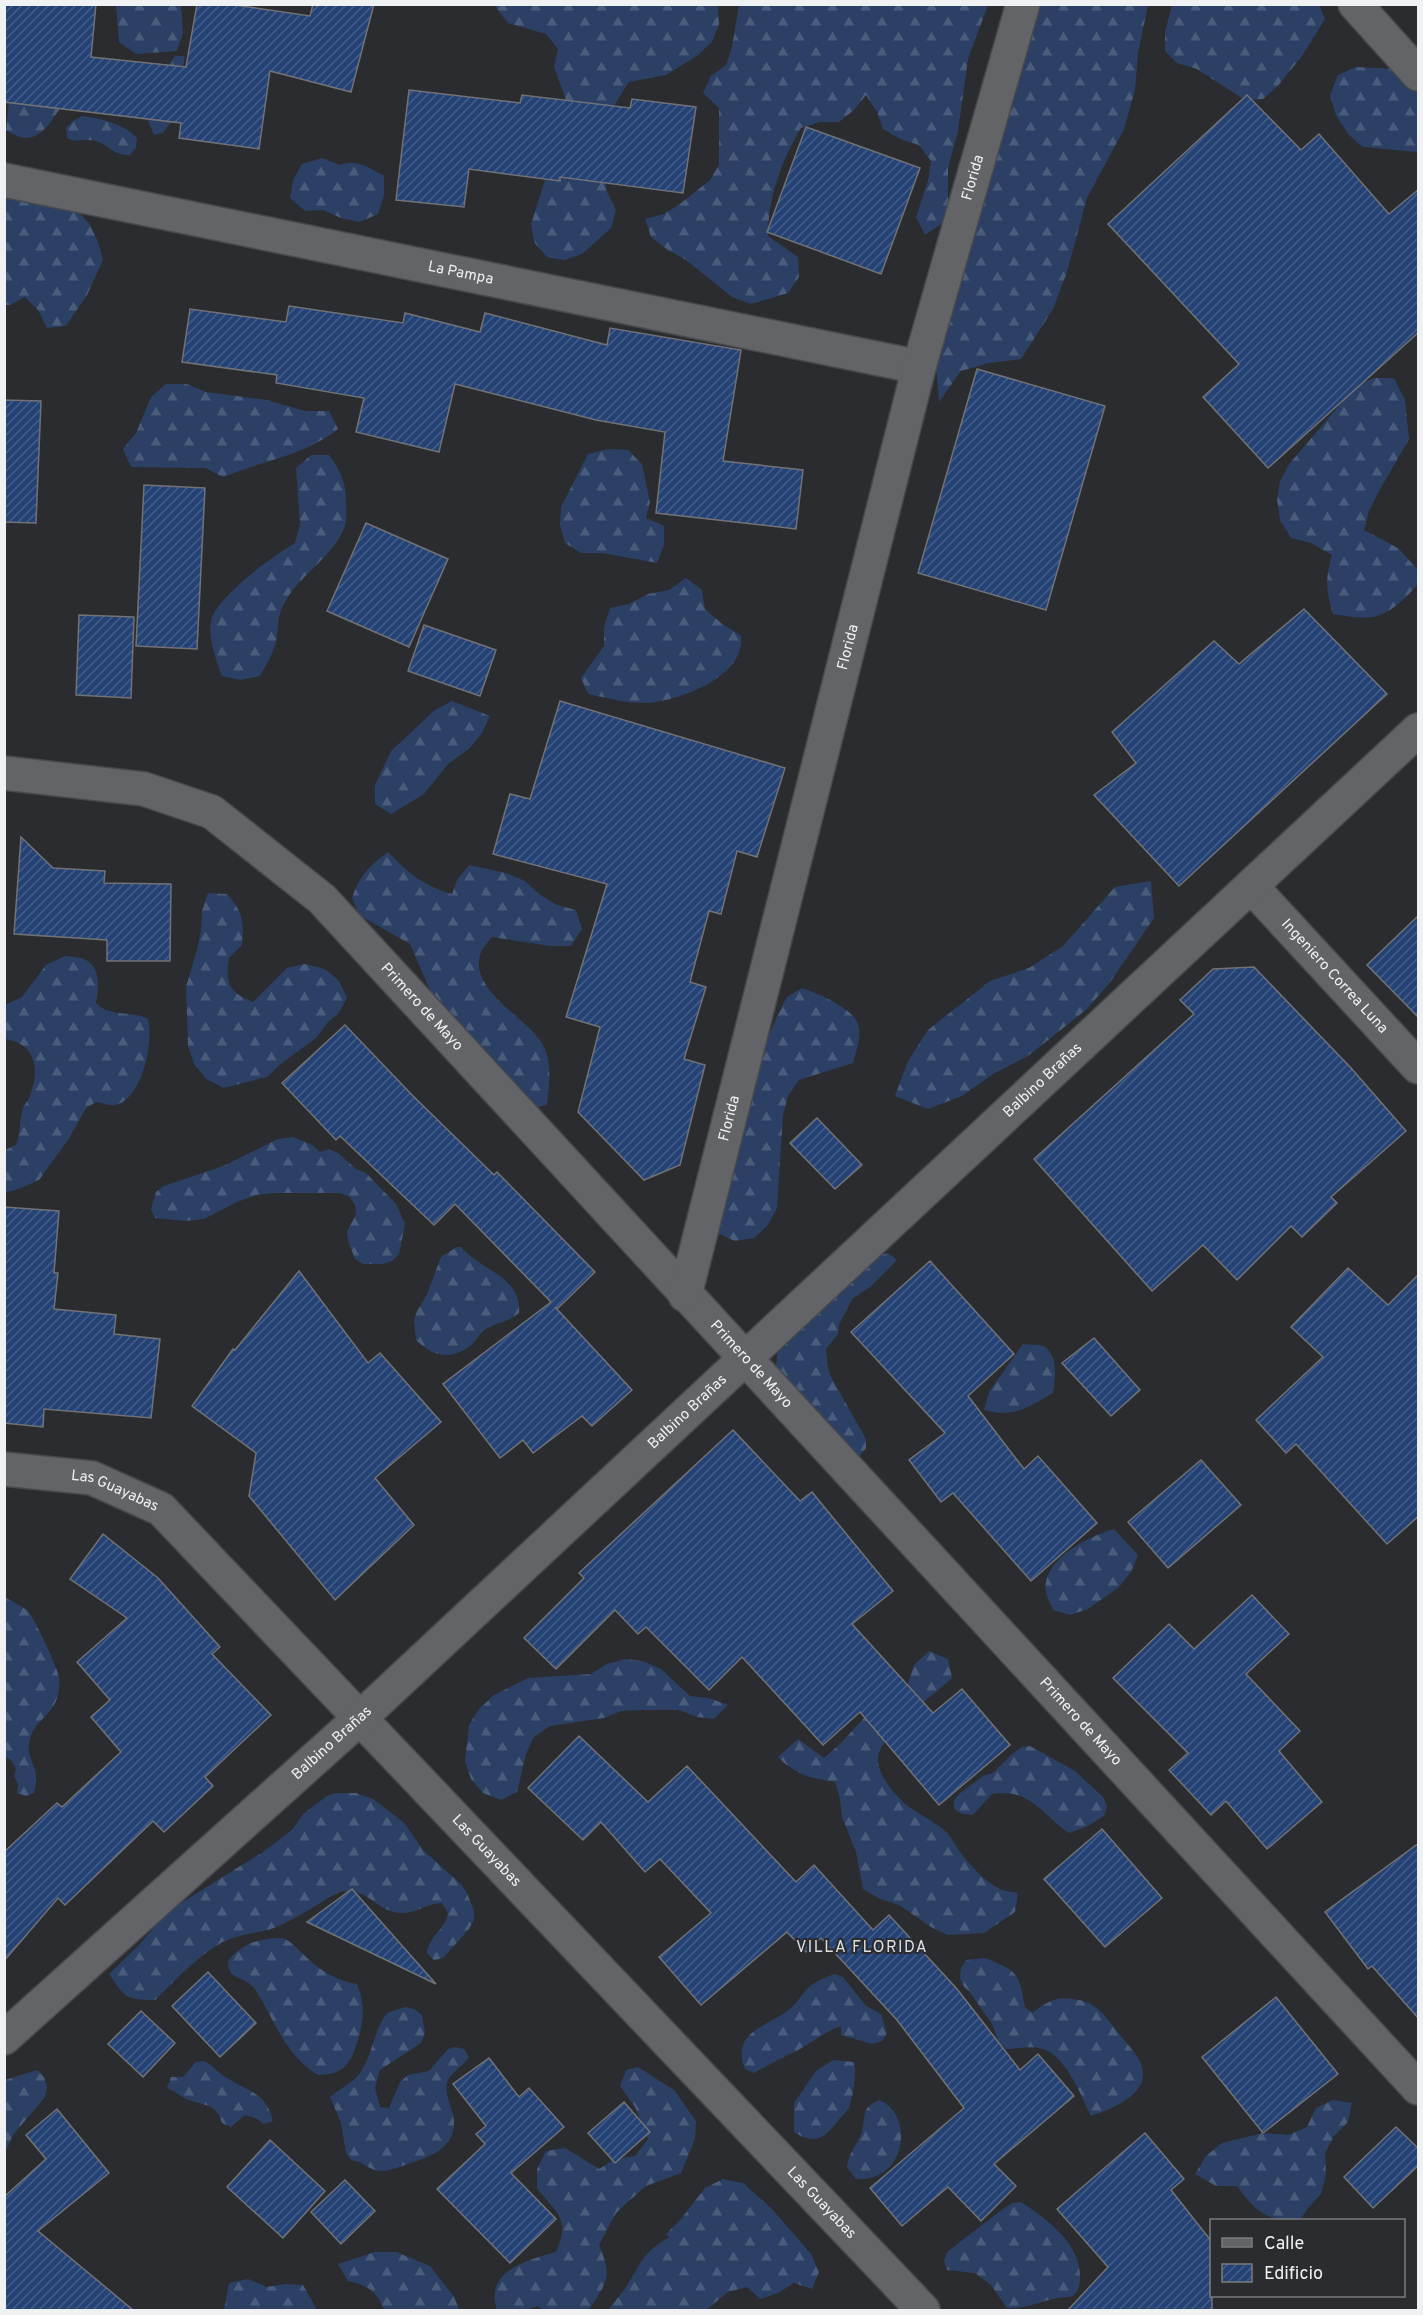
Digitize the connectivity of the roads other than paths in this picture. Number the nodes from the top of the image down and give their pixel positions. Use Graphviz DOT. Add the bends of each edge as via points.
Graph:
graph roads {
  1 [pos="1023,4"];
  2 [pos="1355,4"];
  3 [pos="1419,74"];
  4 [pos="4,180"];
  5 [pos="919,367"];
  6 [pos="1419,730"];
  7 [pos="4,773"];
  8 [pos="1251,886"];
  9 [pos="1419,1067"];
  10 [pos="685,1295"];
  11 [pos="744,1359"];
  12 [pos="4,1469"];
  13 [pos="359,1719"];
  14 [pos="4,2038"];
  15 [pos="1419,2088"];
  16 [pos="924,2310"];
  1 -- 5 [label="street, Florida"];
  2 -- 3 [label="street"];
  4 -- 5 [label="street, La Pampa"];
  5 -- 10 [label="street, Florida"];
  6 -- 8 [label="street, Balbino Brañas"];
  7 -- 10 [label="street, Primero de Mayo" via="144,789 213,812 322,899"];
  8 -- 9 [label="street, Ingeniero Correa Luna"];
  8 -- 11 [label="street, Balbino Brañas"];
  10 -- 11 [label="street, Primero de Mayo"];
  11 -- 13 [label="street, Balbino Brañas"];
  11 -- 15 [label="street, Primero de Mayo"];
  12 -- 13 [label="street, Las Guayabas" via="92,1478 161,1509"];
  13 -- 14 [label="street, Balbino Brañas"];
  13 -- 16 [label="street, Las Guayabas"];
}
